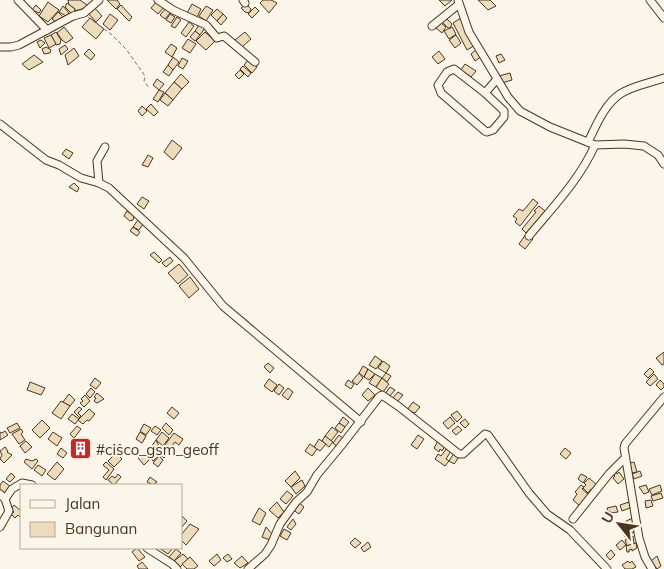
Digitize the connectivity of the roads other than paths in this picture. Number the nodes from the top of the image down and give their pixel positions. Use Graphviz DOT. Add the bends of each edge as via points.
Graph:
graph roads {
  1 [pos="18,0"];
  2 [pos="100,0"];
  3 [pos="158,0"];
  4 [pos="650,0"];
  5 [pos="458,3"];
  6 [pos="664,18"];
  7 [pos="432,26"];
  8 [pos="47,30"];
  9 [pos="0,47"];
  10 [pos="255,62"];
  11 [pos="497,78"];
  12 [pos="664,78"];
  13 [pos="485,93"];
  14 [pos="0,124"];
  15 [pos="591,144"];
  16 [pos="105,147"];
  17 [pos="664,164"];
  18 [pos="99,182"];
  19 [pos="529,236"];
  20 [pos="664,397"];
  21 [pos="361,422"];
  22 [pos="625,458"];
  23 [pos="20,484"];
  24 [pos="3,497"];
  25 [pos="573,519"];
  26 [pos="0,527"];
  27 [pos="149,549"];
  28 [pos="177,569"];
  29 [pos="248,569"];
  30 [pos="607,569"];
  31 [pos="652,569"];
  1 -- 8 [label="street"];
  2 -- 8 [label="street" via="84,13"];
  3 -- 10 [label="street" via="206,25 217,38 226,37"];
  4 -- 6 [label="street"];
  5 -- 7 [label="street"];
  5 -- 11 [label="street" via="469,32"];
  8 -- 9 [label="street" via="19,45"];
  11 -- 13 [label="street"];
  11 -- 15 [label="street" via="520,111"];
  12 -- 15 [label="street" via="625,91 613,100 606,108"];
  13 -- 13 [label="street" via="454,69 447,72 438,85 440,93 487,132 493,130 505,114"];
  14 -- 18 [label="street" via="46,160 86,180"];
  15 -- 17 [label="street" via="644,146"];
  15 -- 19 [label="street" via="589,158"];
  16 -- 18 [label="street" via="97,160"];
  18 -- 21 [label="street" via="110,188 184,258 223,306"];
  20 -- 22 [label="street" via="625,444"];
  21 -- 29 [label="street" via="280,524 265,554"];
  21 -- 30 [label="street" via="382,395 459,454 488,434 547,514 570,530"];
  22 -- 25 [label="street"];
  22 -- 31 [label="street" via="639,538"];
  23 -- 24 [label="street"];
  24 -- 26 [label="street" via="9,510"];
  27 -- 28 [label="street"];
}
